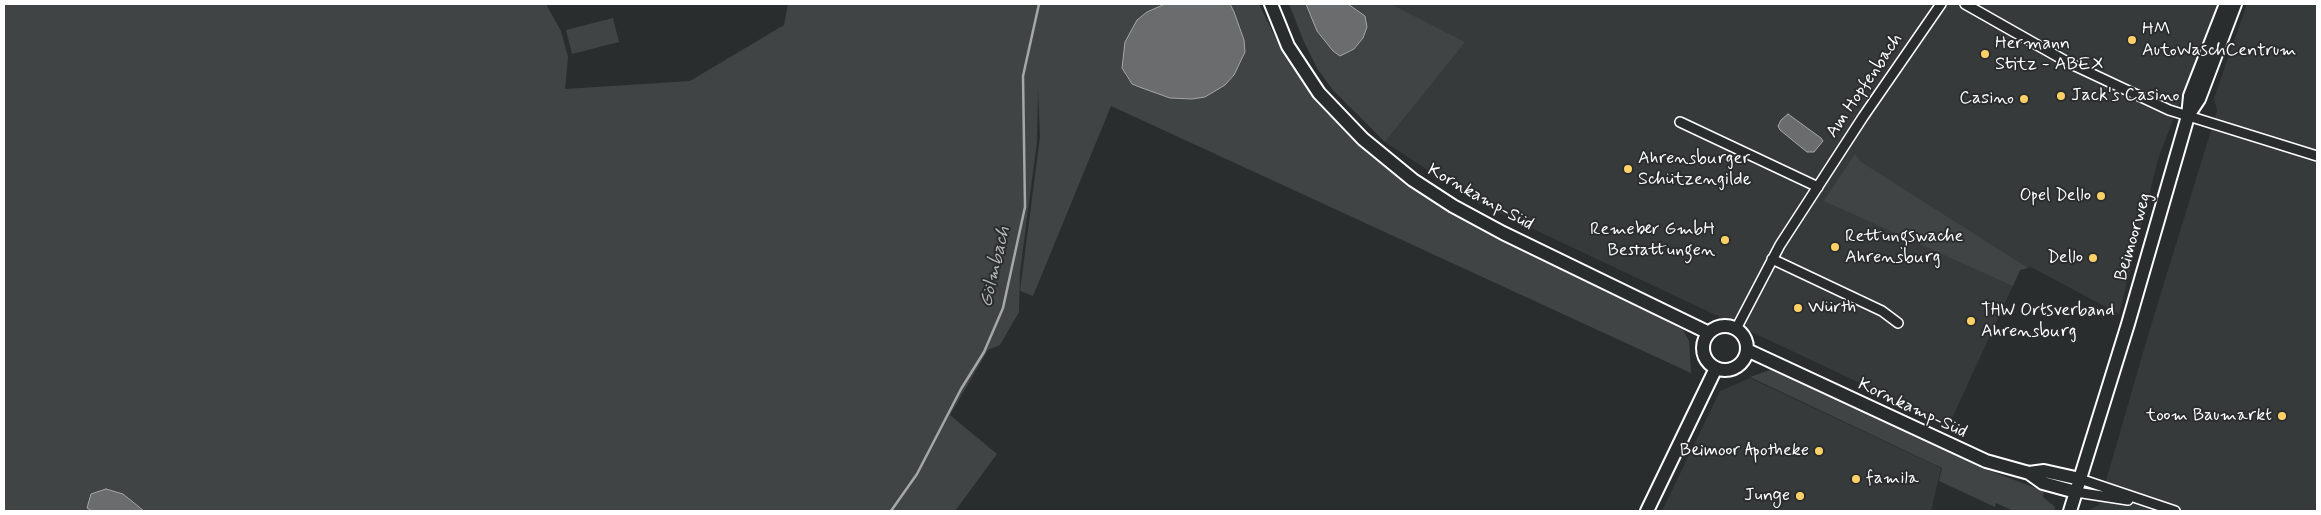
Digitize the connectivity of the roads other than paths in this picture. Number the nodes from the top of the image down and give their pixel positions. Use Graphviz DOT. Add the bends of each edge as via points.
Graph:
graph roads {
  1 [pos="1271,4"];
  2 [pos="1941,4"];
  3 [pos="1966,4"];
  4 [pos="2226,4"];
  5 [pos="2235,4"];
  6 [pos="2188,116"];
  7 [pos="1680,122"];
  8 [pos="2317,156"];
  9 [pos="1818,187"];
  10 [pos="1772,259"];
  11 [pos="1898,323"];
  12 [pos="1736,329"];
  13 [pos="1707,337"];
  14 [pos="1745,354"];
  15 [pos="1716,368"];
  16 [pos="2029,474"];
  17 [pos="2080,479"];
  18 [pos="2076,492"];
  19 [pos="2139,501"];
  20 [pos="1647,511"];
  21 [pos="2070,511"];
  22 [pos="2175,511"];
  1 -- 13 [label="street, Kornkamp-Süd" via="1288,46 1319,93 1363,139 1413,180 1495,229 1684,320"];
  2 -- 9 [label="street, Am Hopfenbach"];
  3 -- 6 [label="street" via="2077,67 2136,96"];
  4 -- 6 [label="street, Beimoorweg" via="2190,96"];
  5 -- 6 [label="street, Beimoorweg" via="2199,99"];
  6 -- 8 [label="street"];
  6 -- 17 [label="street, Beimoorweg"];
  7 -- 9 [label="street"];
  9 -- 10 [label="street, Am Hopfenbach"];
  10 -- 11 [label="street" via="1882,310"];
  10 -- 12 [label="street, Am Hopfenbach"];
  12 -- 13 [label="street" via="1719,327"];
  12 -- 14 [label="street" via="1745,340"];
  13 -- 15 [label="street" via="1704,354"];
  14 -- 15 [label="street" via="1740,363 1729,370"];
  14 -- 16 [label="street, Kornkamp-Süd" via="1963,452"];
  15 -- 20 [label="street"];
  16 -- 17 [label="street, Kornkamp-Süd" via="2044,472"];
  16 -- 18 [label="street, Kornkamp-Süd" via="2043,483"];
  17 -- 18 [label="street, Beimoorweg"];
  17 -- 19 [label="street"];
  18 -- 19 [label="street"];
  18 -- 21 [label="street, Beimoorweg"];
  19 -- 22 [label="street"];
}
